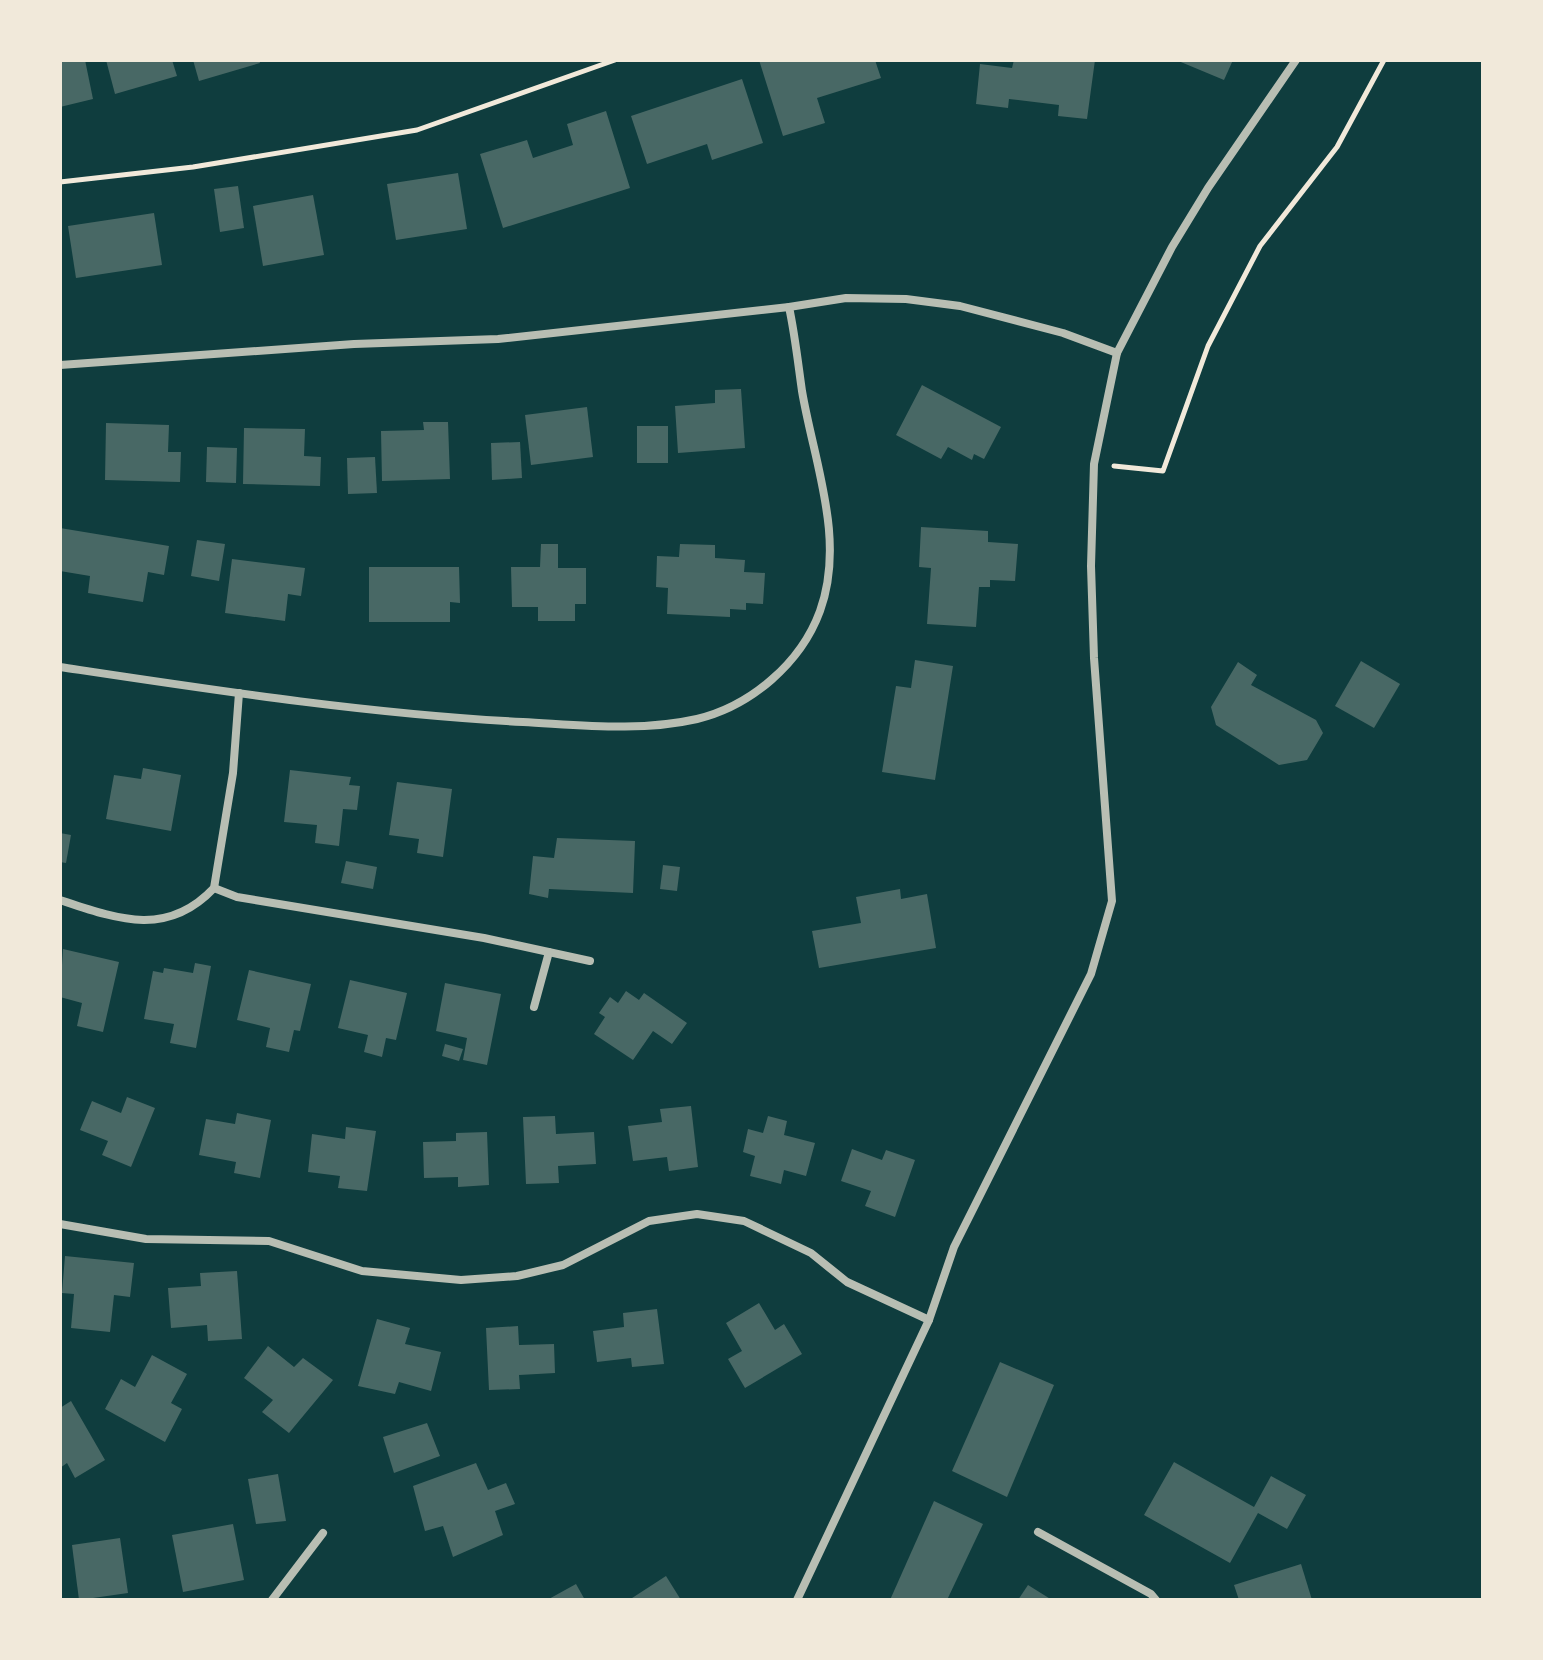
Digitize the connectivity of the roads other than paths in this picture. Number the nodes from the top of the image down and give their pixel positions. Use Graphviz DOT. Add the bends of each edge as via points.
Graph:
graph roads {
  1 [pos="1296,60"];
  2 [pos="789,307"];
  3 [pos="1117,353"];
  4 [pos="60,365"];
  5 [pos="60,667"];
  6 [pos="239,693"];
  7 [pos="214,888"];
  8 [pos="60,900"];
  9 [pos="549,952"];
  10 [pos="590,961"];
  11 [pos="534,1007"];
  12 [pos="60,1224"];
  13 [pos="929,1320"];
  14 [pos="1038,1532"];
  15 [pos="323,1533"];
  16 [pos="272,1600"];
  17 [pos="797,1600"];
  18 [pos="1156,1600"];
  1 -- 3 [label="street" via="1208,188"];
  2 -- 3 [label="street" via="846,298 921,300 998,315"];
  2 -- 4 [label="street" via="498,339"];
  2 -- 6 [label="street" via="829,528 830,571 820,611 801,648 762,687 699,718 592,727 449,718"];
  3 -- 13 [label="street" via="1094,464 1094,658 1112,901 1091,974 954,1247"];
  5 -- 6 [label="street"];
  6 -- 7 [label="street" via="233,773"];
  7 -- 8 [label="street" via="186,913 137,922"];
  7 -- 9 [label="street" via="237,897"];
  9 -- 10 [label="street"];
  9 -- 11 [label="street"];
  12 -- 13 [label="street" via="146,1239 269,1241 362,1271 461,1280 517,1276 563,1265 649,1221 697,1214 744,1221 811,1253 847,1282"];
  13 -- 17 [label="street"];
  14 -- 18 [label="street"];
  15 -- 16 [label="street"];
}
